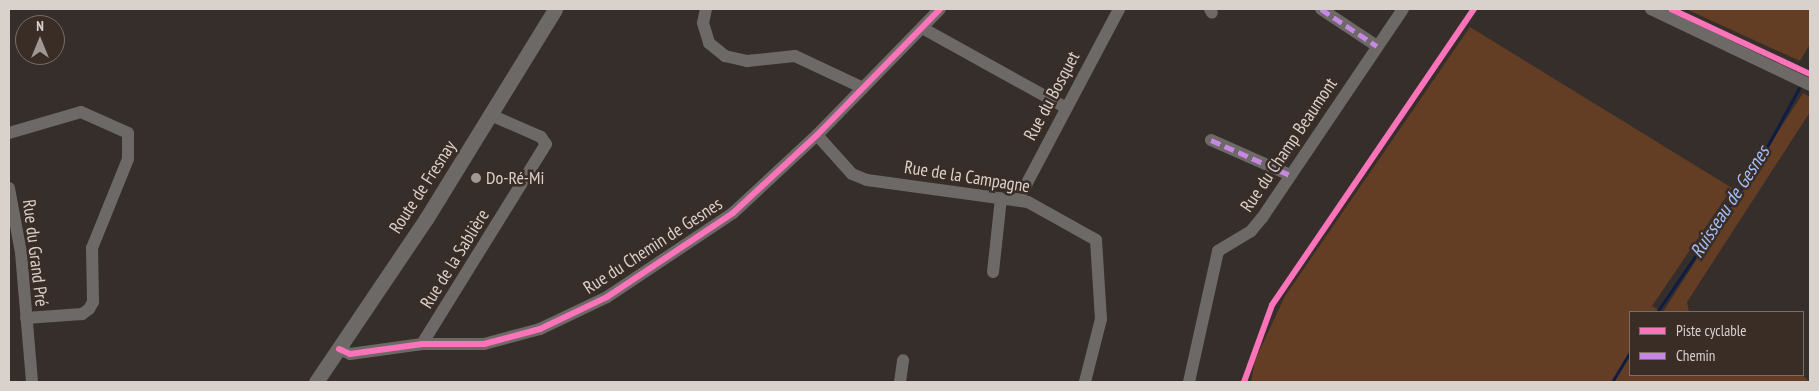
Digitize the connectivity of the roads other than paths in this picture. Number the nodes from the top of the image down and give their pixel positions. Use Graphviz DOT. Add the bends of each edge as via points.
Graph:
graph roads {
  1 [pos="555,9"];
  2 [pos="706,9"];
  3 [pos="940,9"];
  4 [pos="1119,9"];
  5 [pos="1321,9"];
  6 [pos="1404,9"];
  7 [pos="1651,9"];
  8 [pos="924,29"];
  9 [pos="1377,46"];
  10 [pos="1810,85"];
  11 [pos="863,88"];
  12 [pos="1065,107"];
  13 [pos="491,115"];
  14 [pos="9,133"];
  15 [pos="817,135"];
  16 [pos="1211,140"];
  17 [pos="1290,175"];
  18 [pos="9,188"];
  19 [pos="1001,198"];
  20 [pos="1018,200"];
  21 [pos="15,254"];
  22 [pos="993,272"];
  23 [pos="26,318"];
  24 [pos="422,344"];
  25 [pos="339,349"];
  26 [pos="903,360"];
  27 [pos="32,382"];
  28 [pos="316,382"];
  29 [pos="900,382"];
  30 [pos="1084,382"];
  31 [pos="1189,382"];
  1 -- 13 [label="street, Route de Fresnay"];
  2 -- 11 [label="street" via="703,23 710,43 725,56 747,60 795,56"];
  3 -- 8 [label="street, Rue du Chemin de Gesnes"];
  4 -- 12 [label="street, Rue du Bosquet"];
  5 -- 9 [label="street"];
  6 -- 9 [label="street, Rue du Champ Beaumont"];
  7 -- 10 [label="street"];
  8 -- 11 [label="street, Rue du Chemin de Gesnes"];
  8 -- 12 [label="street"];
  9 -- 17 [label="street, Rue du Champ Beaumont"];
  11 -- 15 [label="street, Rue du Chemin de Gesnes"];
  12 -- 20 [label="street, Rue du Bosquet"];
  13 -- 24 [label="street, Rue de la Sablière" via="541,137 546,144"];
  13 -- 25 [label="street, Route de Fresnay"];
  14 -- 23 [label="street" via="81,112 128,132 128,159 92,248 93,302 82,314"];
  15 -- 19 [label="street, Rue de la Campagne" via="852,174 867,180"];
  15 -- 24 [label="street, Rue du Chemin de Gesnes" via="714,228 607,298 540,329 484,344"];
  16 -- 17 [label="street"];
  17 -- 31 [label="street, Rue du Champ Beaumont" via="1251,231 1218,251"];
  18 -- 21 [label="street, Rue du Grand Pré"];
  19 -- 20 [label="street, Rue de la Campagne"];
  19 -- 22 [label="street"];
  20 -- 30 [label="street, Rue de la Campagne" via="1096,240 1102,318"];
  21 -- 23 [label="street, Rue du Grand Pré"];
  23 -- 27 [label="street, Rue du Grand Pré"];
  24 -- 25 [label="street, Rue du Chemin de Gesnes" via="350,354"];
  25 -- 28 [label="street, Route de Fresnay"];
  26 -- 29 [label="street"];
}
